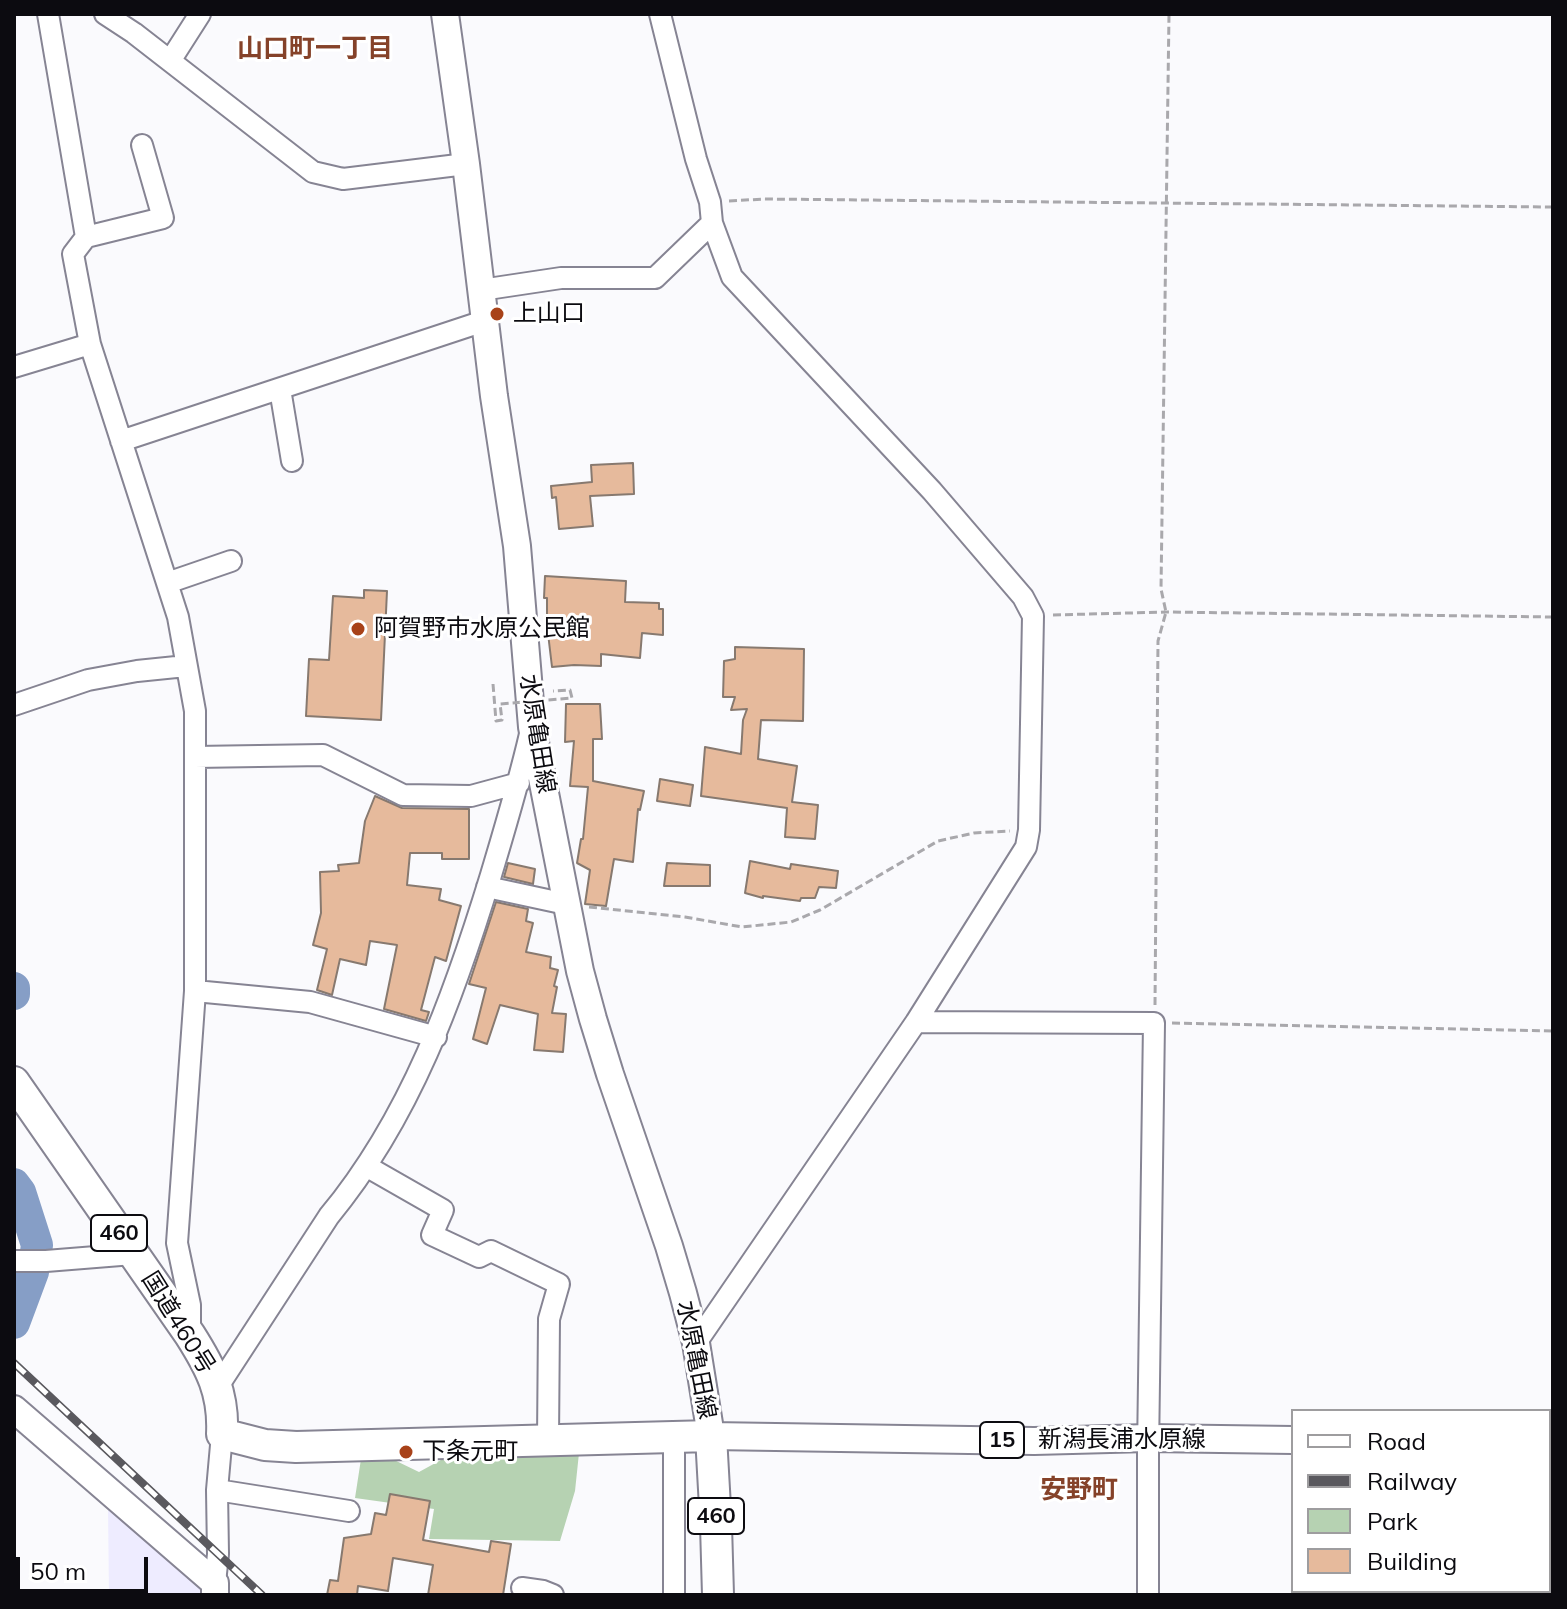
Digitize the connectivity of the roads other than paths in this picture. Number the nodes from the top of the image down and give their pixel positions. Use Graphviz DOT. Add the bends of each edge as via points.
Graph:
graph roads {
  1 [pos="48,14"];
  2 [pos="105,14"];
  3 [pos="200,14"];
  4 [pos="445,14"];
  5 [pos="660,14"];
  6 [pos="170,61"];
  7 [pos="142,145"];
  8 [pos="466,164"];
  9 [pos="711,212"];
  10 [pos="86,237"];
  11 [pos="481,290"];
  12 [pos="484,321"];
  13 [pos="90,344"];
  14 [pos="14,367"];
  15 [pos="280,389"];
  16 [pos="121,441"];
  17 [pos="292,461"];
  18 [pos="231,561"];
  19 [pos="167,583"];
  20 [pos="186,666"];
  21 [pos="14,705"];
  22 [pos="532,727"];
  23 [pos="195,757"];
  24 [pos="519,783"];
  25 [pos="487,887"];
  26 [pos="566,904"];
  27 [pos="195,991"];
  28 [pos="916,1022"];
  29 [pos="436,1037"];
  30 [pos="14,1082"];
  31 [pos="366,1166"];
  32 [pos="133,1254"];
  33 [pos="18,1261"];
  34 [pos="190,1335"];
  35 [pos="696,1343"];
  36 [pos="217,1388"];
  37 [pos="14,1409"];
  38 [pos="222,1434"];
  39 [pos="711,1436"];
  40 [pos="674,1437"];
  41 [pos="1148,1438"];
  42 [pos="548,1440"];
  43 [pos="1291,1440"];
  44 [pos="217,1490"];
  45 [pos="349,1511"];
  46 [pos="522,1588"];
  47 [pos="215,1589"];
  48 [pos="553,1595"];
  49 [pos="674,1595"];
  50 [pos="718,1595"];
  51 [pos="1148,1595"];
  1 -- 10 [label="street"];
  2 -- 6 [label="street"];
  3 -- 6 [label="street"];
  4 -- 8 [label="main road, 水原亀田線"];
  5 -- 9 [label="street"];
  6 -- 8 [label="street" via="313,172 343,179"];
  7 -- 10 [label="street" via="163,218"];
  8 -- 11 [label="main road, 水原亀田線"];
  9 -- 11 [label="street" via="655,278 561,278"];
  9 -- 28 [label="street" via="732,277 932,491 1023,597 1033,616 1026,847"];
  10 -- 13 [label="street" via="73,254"];
  11 -- 12 [label="main road, 水原亀田線"];
  12 -- 15 [label="street"];
  12 -- 22 [label="main road, 水原亀田線" via="517,546"];
  13 -- 14 [label="street"];
  13 -- 16 [label="street"];
  15 -- 16 [label="street"];
  15 -- 17 [label="street"];
  16 -- 19 [label="street"];
  18 -- 19 [label="street"];
  19 -- 20 [label="street"];
  20 -- 21 [label="street" via="88,680"];
  20 -- 23 [label="street" via="195,711"];
  22 -- 24 [label="street"];
  22 -- 26 [label="main road, 水原亀田線"];
  23 -- 24 [label="street" via="323,755 403,795 471,796"];
  23 -- 27 [label="street"];
  24 -- 25 [label="street"];
  25 -- 26 [label="street"];
  25 -- 29 [label="street"];
  26 -- 35 [label="main road, 水原亀田線" via="593,1019"];
  27 -- 29 [label="street" via="310,1002"];
  27 -- 34 [label="street" via="177,1243 190,1305"];
  28 -- 35 [label="street"];
  28 -- 41 [label="street" via="1154,1023"];
  29 -- 31 [label="street"];
  30 -- 32 [label="highway, 国道460号 / 460"];
  31 -- 36 [label="street"];
  31 -- 42 [label="street" via="443,1210 432,1235 479,1257 491,1251 559,1284 549,1319"];
  32 -- 33 [label="street"];
  32 -- 34 [label="highway, 国道460号 / 460"];
  34 -- 36 [label="highway, 国道460号 / 460"];
  35 -- 39 [label="main road, 水原亀田線"];
  36 -- 38 [label="highway, 国道460号 / 460"];
  37 -- 47 [label="main road"];
  38 -- 42 [label="highway" via="296,1447"];
  38 -- 44 [label="street"];
  39 -- 40 [label="highway"];
  39 -- 41 [label="main road, 新潟長浦水原線 / 15"];
  39 -- 50 [label="highway, 460"];
  40 -- 42 [label="highway"];
  40 -- 49 [label="street"];
  41 -- 43 [label="main road, 新潟長浦水原線 / 15"];
  41 -- 51 [label="street"];
  44 -- 45 [label="street"];
  44 -- 47 [label="street"];
  46 -- 48 [label="street"];
}
